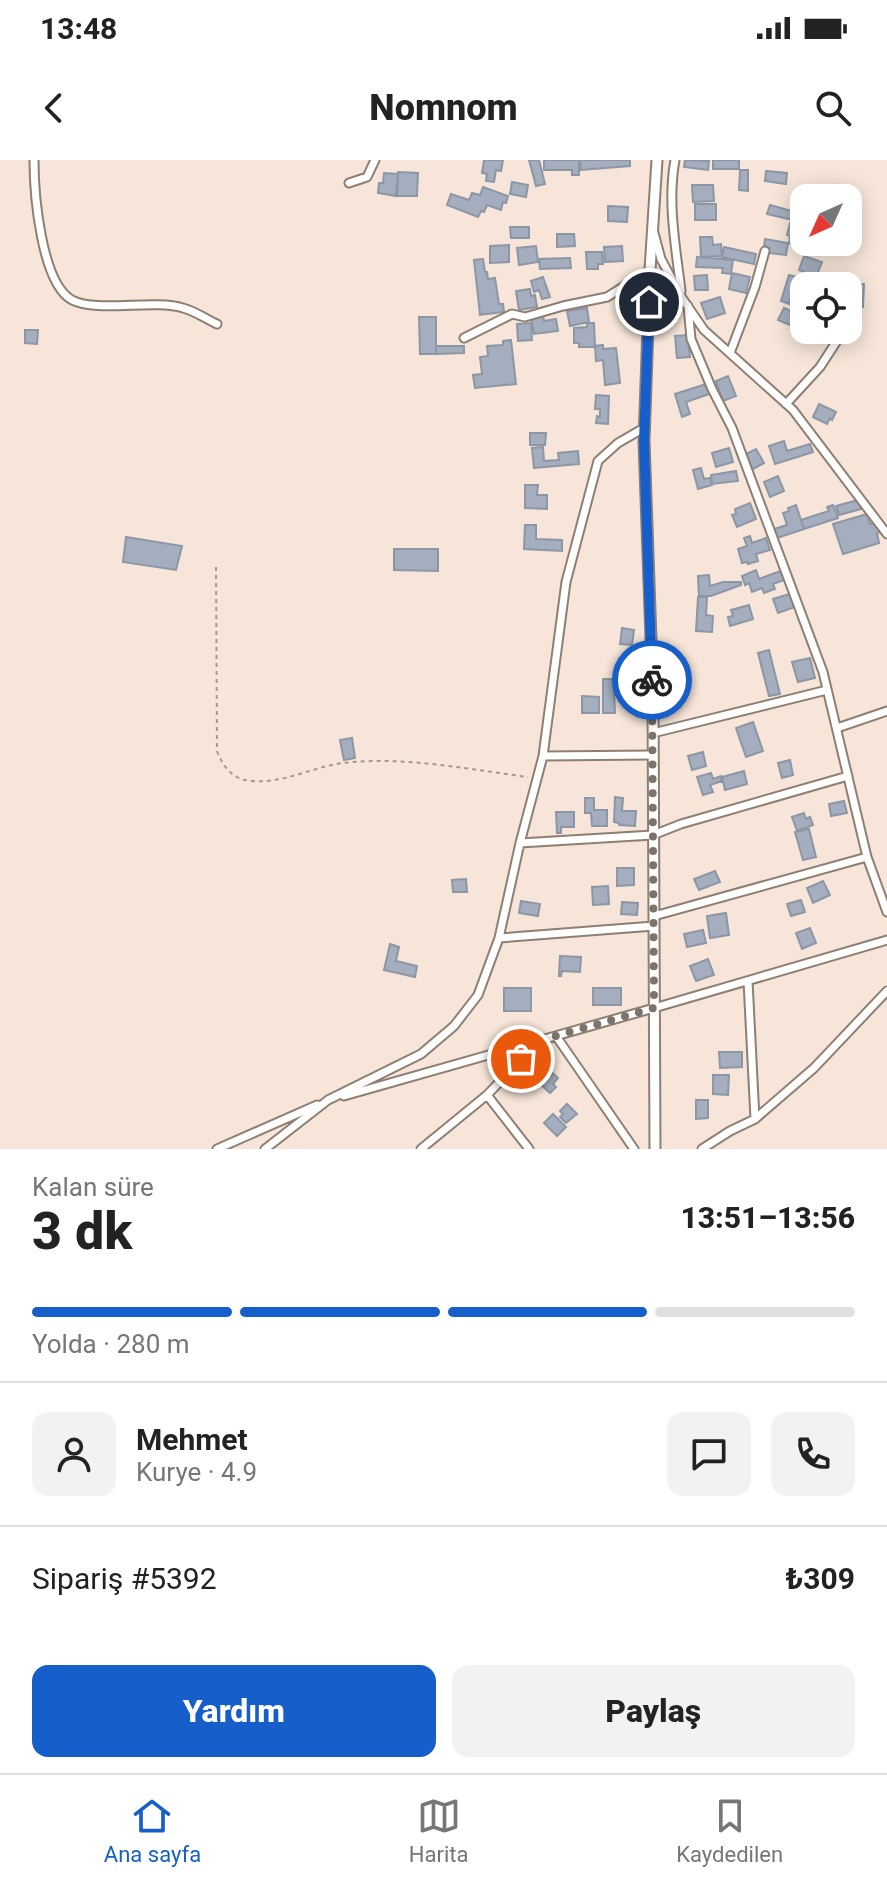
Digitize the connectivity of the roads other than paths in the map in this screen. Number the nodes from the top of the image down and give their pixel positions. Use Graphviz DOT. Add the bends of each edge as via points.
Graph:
graph roads {
  1 [pos="34,160"];
  2 [pos="375,160"];
  3 [pos="657,160"];
  4 [pos="675,160"];
  5 [pos="349,183"];
  6 [pos="653,227"];
  7 [pos="765,251"];
  8 [pos="650,270"];
  9 [pos="682,298"];
  10 [pos="688,306"];
  11 [pos="217,324"];
  12 [pos="464,338"];
  13 [pos="835,344"];
  14 [pos="730,353"];
  15 [pos="786,404"];
  16 [pos="644,428"];
  17 [pos="887,534"];
  18 [pos="827,690"];
  19 [pos="887,711"];
  20 [pos="837,728"];
  21 [pos="653,733"];
  22 [pos="653,755"];
  23 [pos="543,756"];
  24 [pos="848,776"];
  25 [pos="653,835"];
  26 [pos="520,843"];
  27 [pos="867,857"];
  28 [pos="887,912"];
  29 [pos="654,921"];
  30 [pos="499,938"];
  31 [pos="887,940"];
  32 [pos="748,981"];
  33 [pos="887,991"];
  34 [pos="654,1008"];
  35 [pos="556,1036"];
  36 [pos="538,1041"];
  37 [pos="487,1095"];
  38 [pos="328,1100"];
  39 [pos="755,1119"];
  40 [pos="217,1149"];
  41 [pos="265,1149"];
  42 [pos="421,1149"];
  43 [pos="529,1149"];
  44 [pos="634,1149"];
  45 [pos="655,1149"];
  46 [pos="702,1149"];
  1 -- 11 [label="street" via="42,240 64,293 96,305 183,308"];
  2 -- 5 [label="street" via="367,177"];
  3 -- 6 [label="street"];
  4 -- 9 [label="street" via="671,183"];
  6 -- 8 [label="street"];
  6 -- 9 [label="street" via="661,259"];
  7 -- 14 [label="street"];
  8 -- 12 [label="street" via="607,297 525,317 512,314"];
  8 -- 16 [label="street"];
  9 -- 10 [label="street"];
  10 -- 14 [label="street" via="704,330"];
  10 -- 18 [label="street" via="691,339 732,428"];
  13 -- 15 [label="street"];
  14 -- 15 [label="street"];
  15 -- 17 [label="street"];
  16 -- 21 [label="street"];
  16 -- 23 [label="street" via="598,461 566,582"];
  18 -- 20 [label="street"];
  18 -- 21 [label="street"];
  19 -- 20 [label="street"];
  20 -- 24 [label="street"];
  21 -- 22 [label="street"];
  22 -- 23 [label="street"];
  22 -- 25 [label="street"];
  23 -- 26 [label="street"];
  24 -- 25 [label="street"];
  24 -- 27 [label="street"];
  25 -- 26 [label="street"];
  25 -- 29 [label="street"];
  26 -- 30 [label="street"];
  27 -- 28 [label="street"];
  27 -- 29 [label="street"];
  29 -- 30 [label="street"];
  29 -- 34 [label="street"];
  30 -- 38 [label="street" via="478,995 454,1026 421,1054"];
  31 -- 32 [label="street"];
  32 -- 34 [label="street"];
  32 -- 39 [label="street"];
  33 -- 39 [label="street" via="814,1068"];
  34 -- 35 [label="street"];
  34 -- 45 [label="street"];
  35 -- 36 [label="street"];
  35 -- 44 [label="street"];
  36 -- 37 [label="street"];
  36 -- 38 [label="street"];
  37 -- 42 [label="street"];
  37 -- 43 [label="street"];
  38 -- 40 [label="street"];
  38 -- 41 [label="street"];
  39 -- 46 [label="street"];
}
